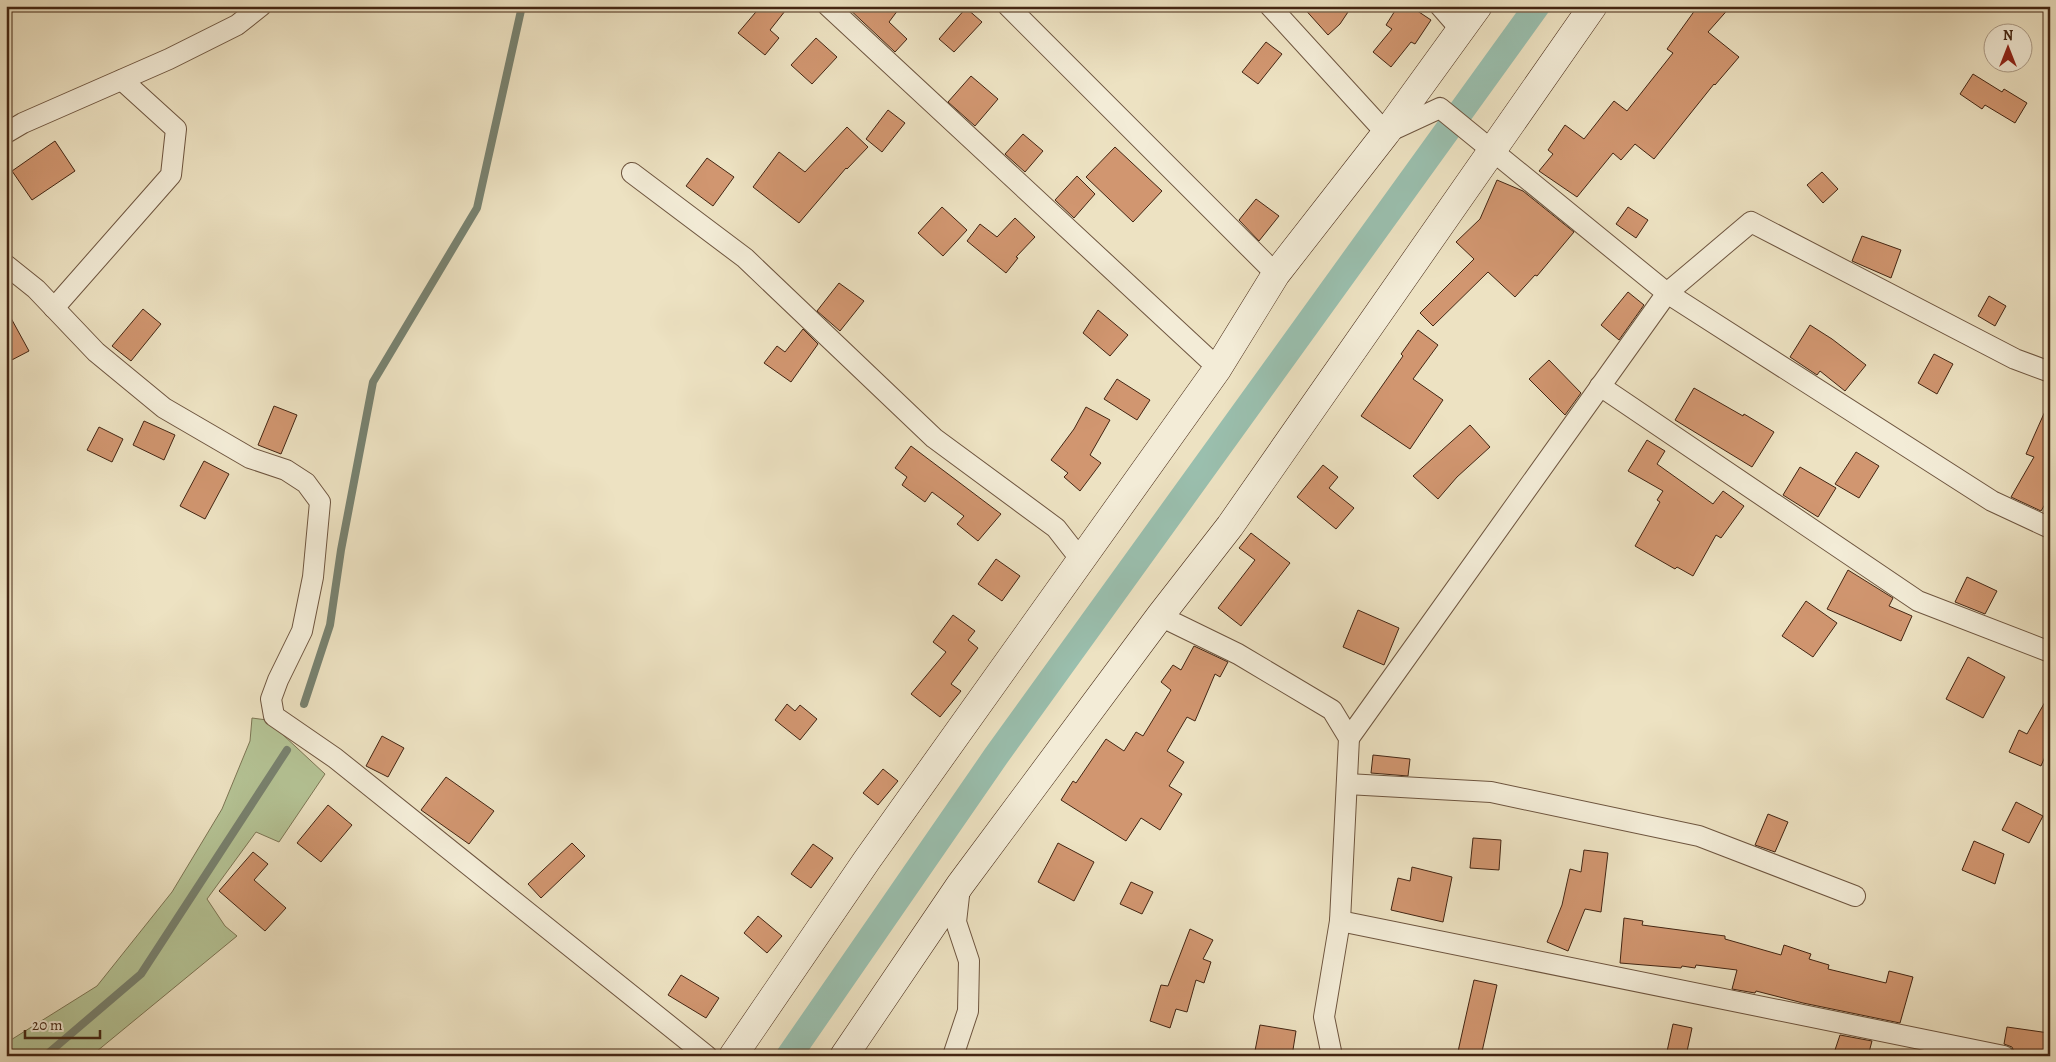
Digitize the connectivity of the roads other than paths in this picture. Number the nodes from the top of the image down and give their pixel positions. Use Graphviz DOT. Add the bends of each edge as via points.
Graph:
graph roads {
  1 [pos="261,6"];
  2 [pos="828,6"];
  3 [pos="1008,6"];
  4 [pos="1270,6"];
  5 [pos="1440,6"];
  6 [pos="1478,6"];
  7 [pos="1593,6"];
  8 [pos="1462,30"];
  9 [pos="122,80"];
  10 [pos="1386,133"];
  11 [pos="6,134"];
  12 [pos="1492,151"];
  13 [pos="632,173"];
  14 [pos="6,265"];
  15 [pos="1276,274"];
  16 [pos="1667,293"];
  17 [pos="54,308"];
  18 [pos="1218,368"];
  19 [pos="2050,372"];
  20 [pos="1600,386"];
  21 [pos="2050,528"];
  22 [pos="1081,560"];
  23 [pos="1160,616"];
  24 [pos="2050,652"];
  25 [pos="1349,738"];
  26 [pos="1347,784"];
  27 [pos="960,885"];
  28 [pos="1855,896"];
  29 [pos="1340,921"];
  30 [pos="707,1056"];
  31 [pos="734,1056"];
  32 [pos="844,1056"];
  33 [pos="953,1056"];
  34 [pos="1332,1056"];
  35 [pos="2004,1056"];
  1 -- 9 [label="street" via="237,25"];
  2 -- 18 [label="street"];
  3 -- 15 [label="street"];
  4 -- 10 [label="street"];
  5 -- 8 [label="street"];
  6 -- 8 [label="main road"];
  7 -- 12 [label="main road"];
  8 -- 10 [label="main road"];
  9 -- 11 [label="street" via="23,122"];
  9 -- 17 [label="street" via="176,129 171,175"];
  10 -- 12 [label="street" via="1440,108"];
  10 -- 15 [label="main road"];
  12 -- 16 [label="street"];
  12 -- 23 [label="main road" via="1230,526"];
  13 -- 22 [label="street" via="745,258 934,438 1056,528"];
  14 -- 17 [label="street"];
  15 -- 18 [label="main road"];
  16 -- 19 [label="street" via="1751,222 2015,359"];
  16 -- 20 [label="street"];
  16 -- 21 [label="street" via="1992,501"];
  17 -- 30 [label="street" via="96,352 164,408 250,458 286,470 306,483 320,502 313,577 302,631 278,680 272,699 274,716 335,758"];
  18 -- 22 [label="main road"];
  20 -- 24 [label="street" via="1918,602"];
  20 -- 25 [label="street"];
  22 -- 31 [label="main road" via="867,860"];
  23 -- 25 [label="street" via="1238,654 1332,710"];
  23 -- 27 [label="main road"];
  25 -- 26 [label="street"];
  26 -- 28 [label="street" via="1491,792 1699,836"];
  26 -- 29 [label="street"];
  27 -- 32 [label="main road"];
  27 -- 33 [label="street" via="956,922 969,961 968,1011"];
  29 -- 34 [label="street" via="1324,1017"];
  29 -- 35 [label="street"];
}
